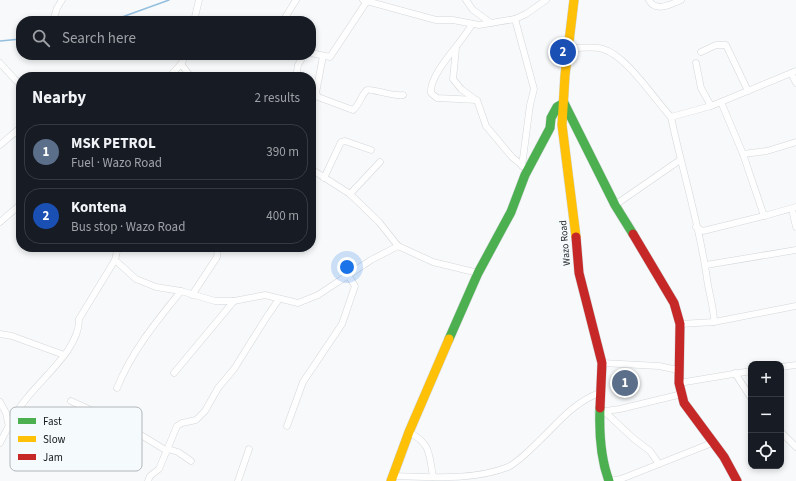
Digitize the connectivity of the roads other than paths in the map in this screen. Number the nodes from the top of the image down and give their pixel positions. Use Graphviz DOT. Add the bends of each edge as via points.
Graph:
graph roads {
  1 [pos="62,0"];
  2 [pos="199,0"];
  3 [pos="296,0"];
  4 [pos="466,0"];
  5 [pos="546,0"];
  6 [pos="574,0"];
  7 [pos="649,0"];
  8 [pos="681,0"];
  9 [pos="365,1"];
  10 [pos="55,16"];
  11 [pos="195,16"];
  12 [pos="286,16"];
  13 [pos="515,19"];
  14 [pos="491,23"];
  15 [pos="472,24"];
  16 [pos="456,48"];
  17 [pos="568,49"];
  18 [pos="701,52"];
  19 [pos="316,54"];
  20 [pos="323,56"];
  21 [pos="183,60"];
  22 [pos="301,60"];
  23 [pos="696,63"];
  24 [pos="0,64"];
  25 [pos="181,64"];
  26 [pos="173,72"];
  27 [pos="187,72"];
  28 [pos="297,72"];
  29 [pos="793,72"];
  30 [pos="16,81"];
  31 [pos="796,83"];
  32 [pos="748,91"];
  33 [pos="403,95"];
  34 [pos="476,100"];
  35 [pos="721,102"];
  36 [pos="564,103"];
  37 [pos="711,106"];
  38 [pos="671,117"];
  39 [pos="16,132"];
  40 [pos="796,142"];
  41 [pos="0,145"];
  42 [pos="371,150"];
  43 [pos="743,154"];
  44 [pos="680,160"];
  45 [pos="380,162"];
  46 [pos="525,168"];
  47 [pos="316,172"];
  48 [pos="324,178"];
  49 [pos="350,194"];
  50 [pos="615,205"];
  51 [pos="16,208"];
  52 [pos="794,208"];
  53 [pos="764,216"];
  54 [pos="0,221"];
  55 [pos="696,227"];
  56 [pos="796,227"];
  57 [pos="398,246"];
  58 [pos="796,250"];
  59 [pos="117,252"];
  60 [pos="218,252"];
  61 [pos="115,260"];
  62 [pos="706,265"];
  63 [pos="478,273"];
  64 [pos="348,275"];
  65 [pos="180,291"];
  66 [pos="192,295"];
  67 [pos="279,299"];
  68 [pos="234,301"];
  69 [pos="796,306"];
  70 [pos="714,322"];
  71 [pos="680,324"];
  72 [pos="0,334"];
  73 [pos="64,355"];
  74 [pos="602,362"];
  75 [pos="796,365"];
  76 [pos="784,367"];
  77 [pos="678,370"];
  78 [pos="748,371"];
  79 [pos="174,373"];
  80 [pos="735,373"];
  81 [pos="679,383"];
  82 [pos="117,388"];
  83 [pos="599,393"];
  84 [pos="682,394"];
  85 [pos="750,397"];
  86 [pos="71,401"];
  87 [pos="0,402"];
  88 [pos="21,407"];
  89 [pos="84,407"];
  90 [pos="601,411"];
  91 [pos="287,426"];
  92 [pos="9,427"];
  93 [pos="409,432"];
  94 [pos="782,433"];
  95 [pos="142,436"];
  96 [pos="0,443"];
  97 [pos="712,443"];
  98 [pos="796,447"];
  99 [pos="249,449"];
  100 [pos="167,450"];
  101 [pos="191,461"];
  102 [pos="659,464"];
  103 [pos="433,477"];
  104 [pos="392,478"];
  105 [pos="148,481"];
  106 [pos="238,481"];
  107 [pos="609,481"];
  108 [pos="737,481"];
  1 -- 10 [label="street"];
  2 -- 11 [label="street"];
  3 -- 12 [label="street"];
  4 -- 14 [label="street" via="473,10"];
  5 -- 13 [label="street"];
  6 -- 17 [label="street, Wazo Road"];
  7 -- 8 [label="street" via="656,7 662,8"];
  9 -- 15 [label="street" via="436,20"];
  9 -- 20 [label="street" via="334,53 330,57"];
  13 -- 14 [label="street"];
  13 -- 46 [label="street" via="534,89 530,105"];
  14 -- 15 [label="street"];
  15 -- 16 [label="street"];
  16 -- 34 [label="street" via="453,79"];
  16 -- 34 [label="street" via="439,71 431,93 437,98"];
  17 -- 36 [label="street, Wazo Road"];
  17 -- 38 [label="street" via="603,49 611,53 634,73"];
  18 -- 32 [label="street" via="716,45 726,45"];
  19 -- 20 [label="street"];
  20 -- 33 [label="street" via="316,93 318,97 352,110 371,88 392,96"];
  21 -- 25 [label="street"];
  22 -- 28 [label="street"];
  23 -- 37 [label="street" via="701,88"];
  24 -- 30 [label="street"];
  25 -- 26 [label="street"];
  25 -- 27 [label="street"];
  29 -- 31 [label="street"];
  29 -- 32 [label="street"];
  32 -- 35 [label="street"];
  34 -- 46 [label="street" via="479,102 486,126"];
  35 -- 37 [label="street"];
  35 -- 43 [label="street"];
  36 -- 46 [label="street" via="557,107 550,128"];
  36 -- 50 [label="street"];
  36 -- 74 [label="street, Wazo Road" via="562,126 579,273"];
  37 -- 38 [label="street"];
  38 -- 44 [label="street"];
  39 -- 41 [label="street"];
  40 -- 43 [label="street" via="767,151"];
  42 -- 48 [label="street" via="340,142"];
  43 -- 53 [label="street"];
  44 -- 50 [label="street"];
  44 -- 55 [label="street"];
  45 -- 49 [label="street"];
  46 -- 63 [label="street" via="511,212"];
  47 -- 48 [label="street"];
  48 -- 49 [label="street"];
  49 -- 57 [label="street" via="379,222"];
  50 -- 71 [label="street" via="674,303"];
  51 -- 54 [label="street"];
  52 -- 53 [label="street"];
  52 -- 56 [label="street"];
  53 -- 55 [label="street" via="703,230"];
  55 -- 62 [label="street"];
  57 -- 63 [label="street" via="433,262"];
  57 -- 64 [label="street"];
  58 -- 62 [label="street"];
  59 -- 61 [label="street"];
  60 -- 66 [label="street" via="217,257"];
  61 -- 65 [label="street" via="142,283"];
  61 -- 73 [label="street" via="80,319 80,325"];
  62 -- 70 [label="street"];
  63 -- 93 [label="street"];
  64 -- 67 [label="street" via="307,300 298,303"];
  64 -- 91 [label="street" via="355,286 342,324 303,382"];
  65 -- 66 [label="street"];
  65 -- 82 [label="street" via="145,336"];
  66 -- 68 [label="street" via="215,301"];
  67 -- 68 [label="street" via="265,295"];
  67 -- 100 [label="street" via="205,411 196,420 178,426"];
  68 -- 79 [label="street"];
  69 -- 70 [label="street"];
  70 -- 71 [label="street"];
  71 -- 77 [label="street"];
  72 -- 73 [label="street"];
  73 -- 88 [label="street"];
  74 -- 77 [label="street"];
  74 -- 83 [label="street, Wazo Road"];
  75 -- 76 [label="street"];
  77 -- 81 [label="street"];
  78 -- 80 [label="street"];
  80 -- 81 [label="street"];
  80 -- 85 [label="street"];
  81 -- 84 [label="street"];
  83 -- 90 [label="street, Wazo Road"];
  83 -- 103 [label="street" via="584,399 538,443 508,467 479,474"];
  84 -- 90 [label="street"];
  84 -- 97 [label="street" via="684,402"];
  86 -- 89 [label="street"];
  87 -- 92 [label="street"];
  90 -- 102 [label="street" via="650,451"];
  90 -- 107 [label="street, Wazo Road" via="601,456"];
  92 -- 96 [label="street"];
  93 -- 103 [label="street" via="417,436 428,448"];
  93 -- 104 [label="street"];
  94 -- 98 [label="street"];
  95 -- 100 [label="street"];
  97 -- 102 [label="street"];
  97 -- 108 [label="street" via="724,457"];
  99 -- 106 [label="street"];
  100 -- 101 [label="street" via="178,452"];
  100 -- 105 [label="street" via="159,469"];
  102 -- 107 [label="street"];
  103 -- 104 [label="street"];
}
